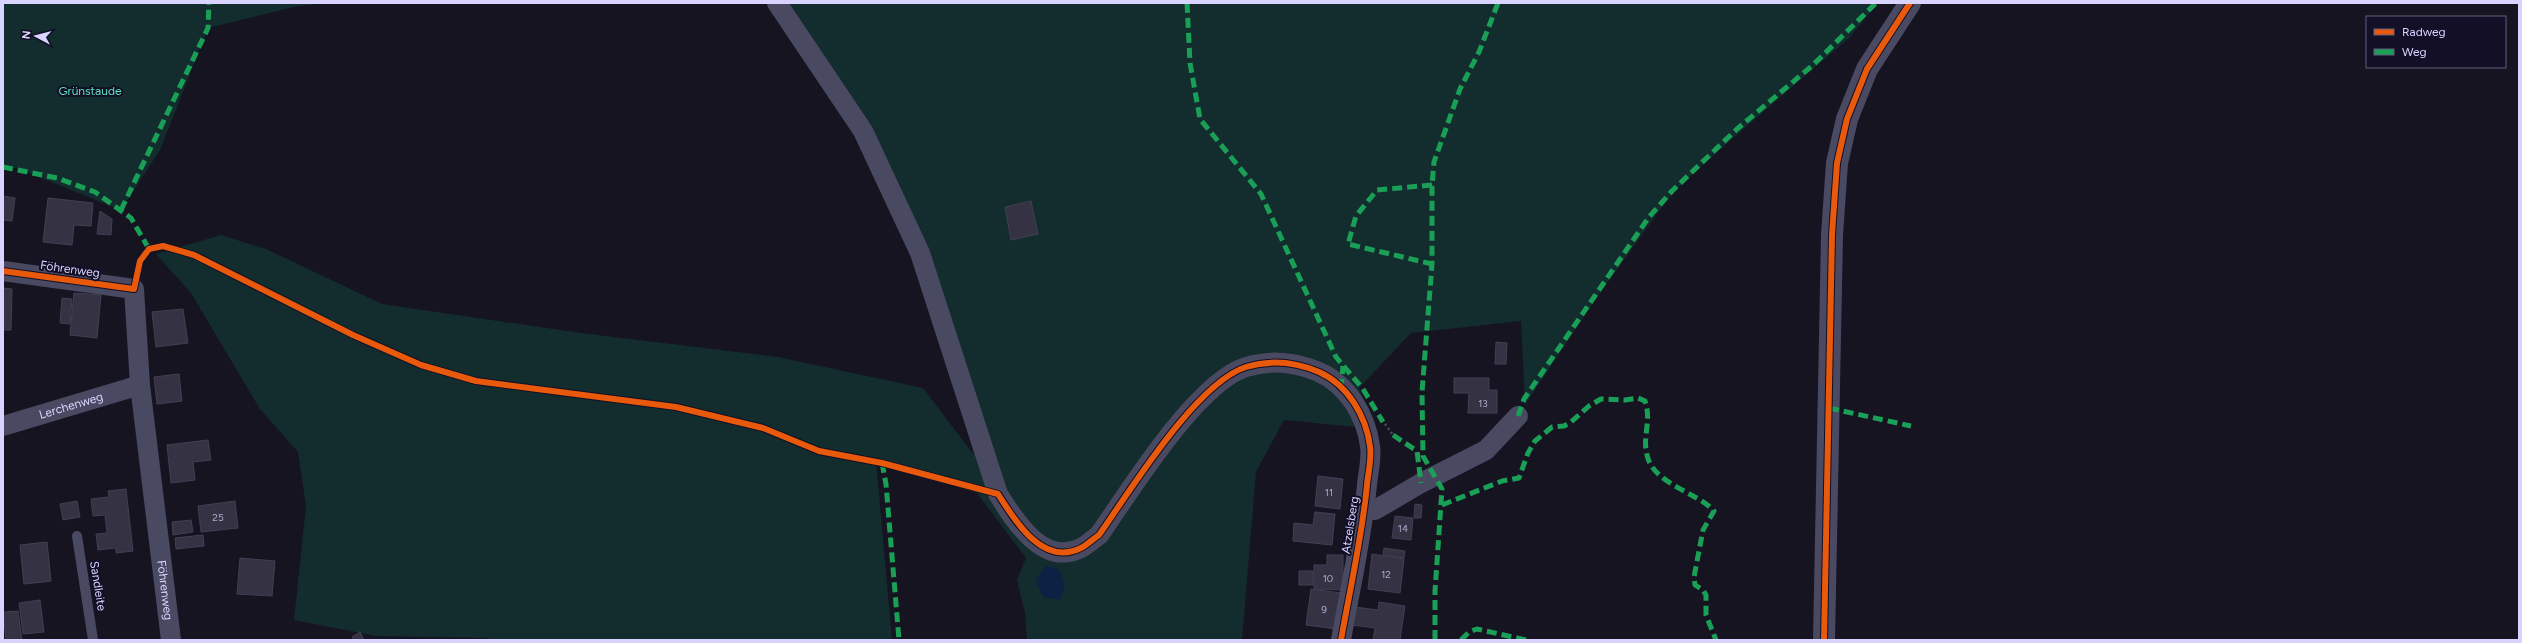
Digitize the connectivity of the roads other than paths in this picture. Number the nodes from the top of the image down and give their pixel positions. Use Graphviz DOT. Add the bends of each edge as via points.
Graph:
graph roads {
  1 [pos="777,3"];
  2 [pos="1910,3"];
  3 [pos="3,271"];
  4 [pos="140,385"];
  5 [pos="1518,416"];
  6 [pos="3,426"];
  7 [pos="1364,509"];
  8 [pos="77,536"];
  9 [pos="93,640"];
  10 [pos="171,640"];
  11 [pos="1341,640"];
  12 [pos="1824,640"];
  1 -- 7 [label="street, Atzelsberg" via="863,131 920,253 998,494 1018,526 1042,546 1060,552 1080,549 1099,535 1191,409 1227,376 1245,367 1266,362 1288,362 1324,374 1349,396 1362,414 1370,447"];
  2 -- 12 [label="street" via="1867,70 1847,119 1837,163 1832,235"];
  3 -- 4 [label="street, Föhrenweg" via="134,289"];
  4 -- 6 [label="street, Lerchenweg"];
  4 -- 10 [label="street, Föhrenweg"];
  5 -- 7 [label="street, Atzelsberg" via="1486,450 1375,510"];
  7 -- 11 [label="street, Atzelsberg"];
  8 -- 9 [label="lane, Sandleite"];
}
